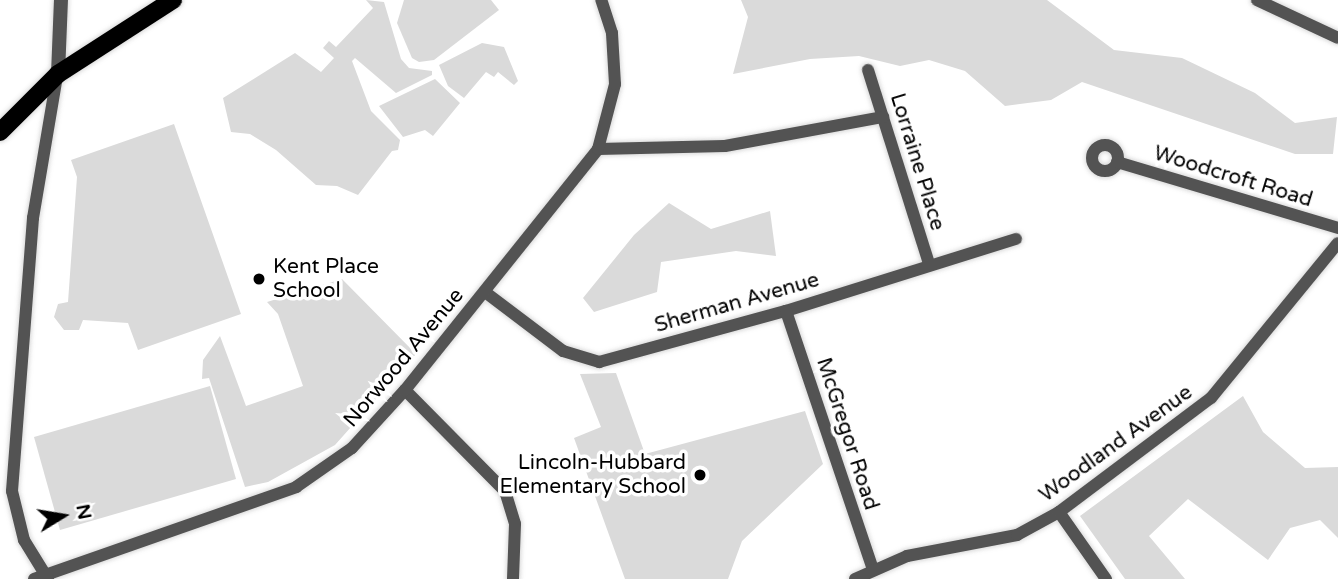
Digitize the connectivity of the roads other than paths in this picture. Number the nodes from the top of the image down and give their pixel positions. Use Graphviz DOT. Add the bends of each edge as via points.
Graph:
graph roads {
  1 [pos="61,0"];
  2 [pos="173,0"];
  3 [pos="601,0"];
  4 [pos="1256,0"];
  5 [pos="1338,38"];
  6 [pos="868,71"];
  7 [pos="58,74"];
  8 [pos="883,117"];
  9 [pos="0,132"];
  10 [pos="598,149"];
  11 [pos="1117,162"];
  12 [pos="1338,228"];
  13 [pos="1016,239"];
  14 [pos="1338,243"];
  15 [pos="929,264"];
  16 [pos="485,292"];
  17 [pos="786,311"];
  18 [pos="405,390"];
  19 [pos="1059,512"];
  20 [pos="873,569"];
  21 [pos="42,577"];
  22 [pos="513,579"];
  23 [pos="855,579"];
  24 [pos="1106,579"];
  1 -- 7 [label="street"];
  2 -- 7 [label="main road"];
  3 -- 10 [label="street, Norwood Avenue" via="612,33 615,84"];
  4 -- 5 [label="street"];
  6 -- 8 [label="street, Lorraine Place"];
  7 -- 9 [label="main road"];
  7 -- 21 [label="street" via="33,218 12,491 21,533"];
  8 -- 10 [label="street" via="725,146"];
  8 -- 15 [label="street, Lorraine Place"];
  10 -- 16 [label="street, Norwood Avenue"];
  11 -- 12 [label="street, Woodcroft Road"];
  13 -- 15 [label="street, Sherman Avenue"];
  14 -- 19 [label="street, Woodland Avenue" via="1211,398"];
  15 -- 17 [label="street, Sherman Avenue"];
  16 -- 17 [label="street, Sherman Avenue" via="563,351 599,362"];
  16 -- 18 [label="street, Norwood Avenue"];
  17 -- 20 [label="street, McGregor Road"];
  18 -- 21 [label="street, Norwood Avenue" via="352,448 296,486"];
  18 -- 22 [label="street" via="505,491 515,524"];
  19 -- 20 [label="street, Woodland Avenue" via="1017,536 907,556"];
  19 -- 24 [label="street"];
  20 -- 23 [label="street, Woodland Avenue"];
}
